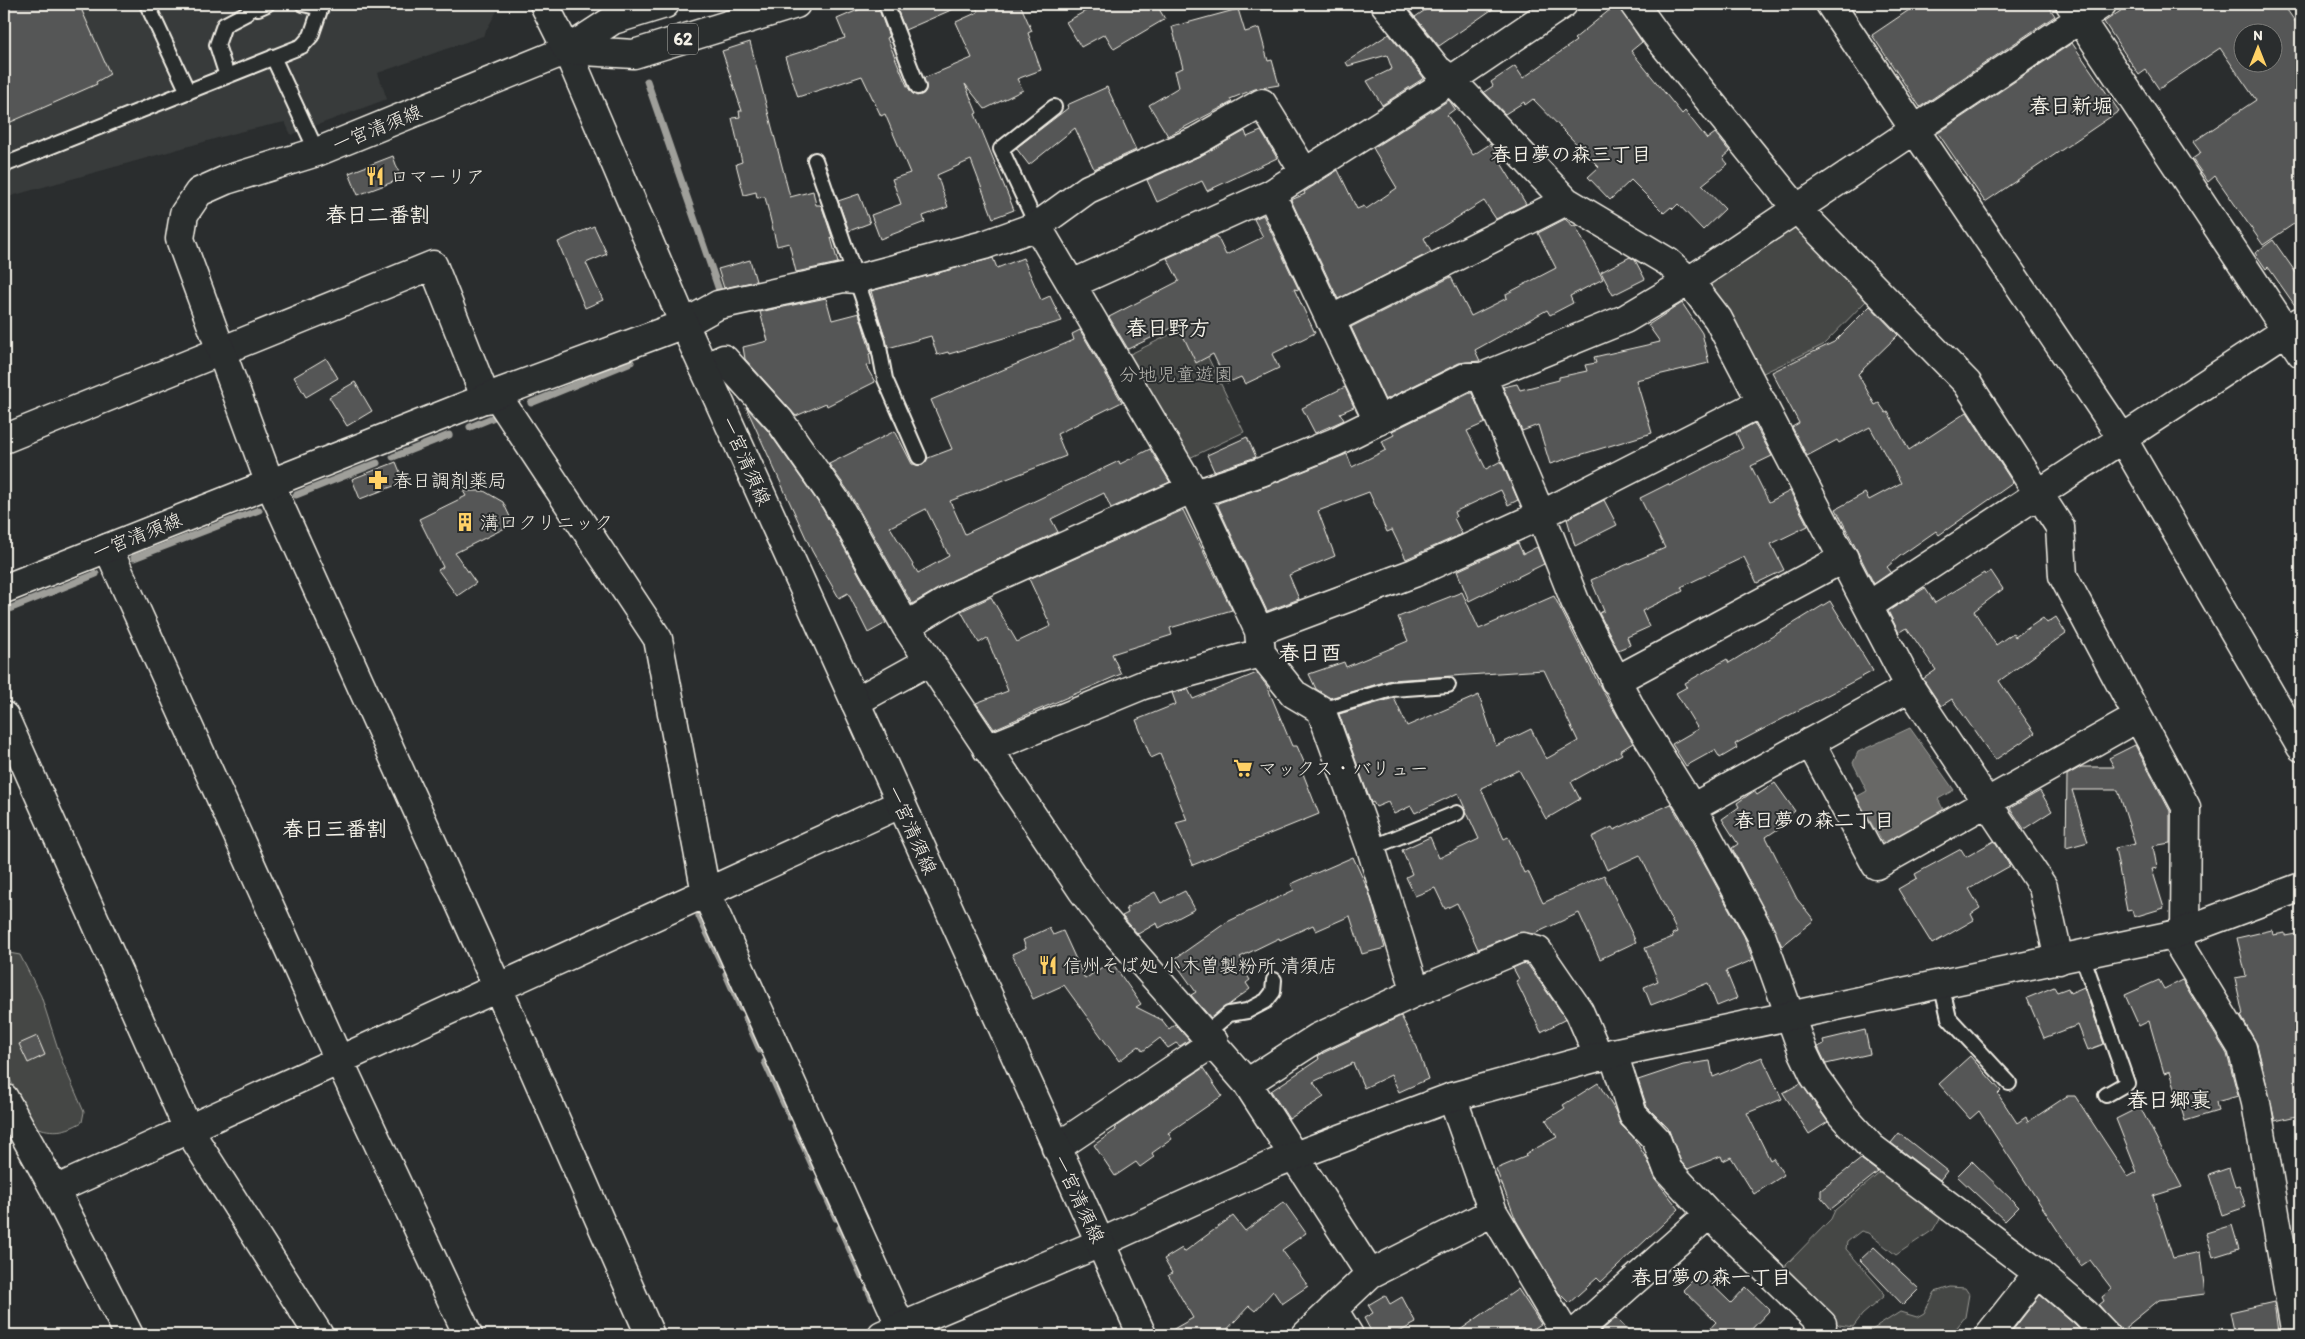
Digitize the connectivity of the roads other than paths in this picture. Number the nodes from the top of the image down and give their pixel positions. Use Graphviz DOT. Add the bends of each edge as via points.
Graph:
graph roads {
  1 [pos="147,4"];
  2 [pos="303,4"];
  3 [pos="544,4"];
  4 [pos="665,4"];
  5 [pos="796,4"];
  6 [pos="886,4"];
  7 [pos="1385,4"];
  8 [pos="1563,4"];
  9 [pos="1634,4"];
  10 [pos="1830,4"];
  11 [pos="2102,4"];
  12 [pos="321,6"];
  13 [pos="257,8"];
  14 [pos="628,9"];
  15 [pos="2075,11"];
  16 [pos="567,50"];
  17 [pos="273,58"];
  18 [pos="227,76"];
  19 [pos="1451,80"];
  20 [pos="918,87"];
  21 [pos="188,92"];
  22 [pos="1054,107"];
  23 [pos="1914,130"];
  24 [pos="317,152"];
  25 [pos="815,160"];
  26 [pos="4,165"];
  27 [pos="1305,173"];
  28 [pos="1271,194"];
  29 [pos="1566,202"];
  30 [pos="1797,209"];
  31 [pos="1037,226"];
  32 [pos="857,280"];
  33 [pos="1689,281"];
  34 [pos="1072,284"];
  35 [pos="1330,320"];
  36 [pos="684,324"];
  37 [pos="2294,326"];
  38 [pos="222,352"];
  39 [pos="2301,353"];
  40 [pos="704,368"];
  41 [pos="1482,377"];
  42 [pos="491,396"];
  43 [pos="1762,402"];
  44 [pos="1378,421"];
  45 [pos="2122,438"];
  46 [pos="4,439"];
  47 [pos="919,457"];
  48 [pos="270,484"];
  49 [pos="1193,492"];
  50 [pos="2039,494"];
  51 [pos="1541,515"];
  52 [pos="108,548"];
  53 [pos="1844,558"];
  54 [pos="4,589"];
  55 [pos="1868,606"];
  56 [pos="906,626"];
  57 [pos="1260,642"];
  58 [pos="929,661"];
  59 [pos="1615,681"];
  60 [pos="1448,685"];
  61 [pos="1910,687"];
  62 [pos="855,702"];
  63 [pos="1322,710"];
  64 [pos="4,716"];
  65 [pos="2138,717"];
  66 [pos="1810,742"];
  67 [pos="2301,747"];
  68 [pos="987,749"];
  69 [pos="1986,803"];
  70 [pos="900,804"];
  71 [pos="1692,808"];
  72 [pos="1457,813"];
  73 [pos="1371,848"];
  74 [pos="2301,887"];
  75 [pos="706,892"];
  76 [pos="2179,932"];
  77 [pos="2071,958"];
  78 [pos="1274,980"];
  79 [pos="1941,984"];
  80 [pos="498,988"];
  81 [pos="1416,992"];
  82 [pos="1790,1015"];
  83 [pos="1210,1038"];
  84 [pos="1606,1055"];
  85 [pos="339,1060"];
  86 [pos="1247,1082"];
  87 [pos="2010,1082"];
  88 [pos="2106,1095"];
  89 [pos="1452,1097"];
  90 [pos="4,1098"];
  91 [pos="188,1129"];
  92 [pos="1056,1148"];
  93 [pos="1293,1156"];
  94 [pos="55,1190"];
  95 [pos="1493,1212"];
  96 [pos="1709,1214"];
  97 [pos="1100,1243"];
  98 [pos="2293,1265"];
  99 [pos="2038,1273"];
  100 [pos="1370,1274"];
  101 [pos="1333,1309"];
  102 [pos="892,1331"];
  103 [pos="129,1335"];
  104 [pos="319,1335"];
  105 [pos="468,1335"];
  106 [pos="650,1335"];
  107 [pos="1142,1335"];
  108 [pos="1306,1335"];
  109 [pos="1349,1335"];
  110 [pos="1566,1335"];
  111 [pos="1573,1335"];
  112 [pos="1821,1335"];
  113 [pos="1989,1335"];
  114 [pos="2106,1335"];
  115 [pos="2296,1335"];
  1 -- 21 [label="lane"];
  2 -- 12 [label="lane"];
  3 -- 16 [label="street"];
  4 -- 14 [label="street, 62"];
  5 -- 16 [label="street, 62" via="634,54"];
  6 -- 20 [label="lane"];
  7 -- 19 [label="street" via="1437,69"];
  8 -- 19 [label="street"];
  9 -- 30 [label="street"];
  10 -- 23 [label="street"];
  11 -- 15 [label="street"];
  12 -- 17 [label="lane" via="311,36 302,46"];
  13 -- 18 [label="lane" via="224,25 217,45"];
  14 -- 16 [label="street, 62"];
  15 -- 23 [label="street"];
  15 -- 37 [label="street"];
  16 -- 24 [label="street, 一宮清須線"];
  16 -- 36 [label="street, 一宮清須線"];
  17 -- 18 [label="lane"];
  17 -- 24 [label="lane"];
  18 -- 21 [label="lane"];
  19 -- 27 [label="street"];
  19 -- 29 [label="street"];
  21 -- 26 [label="lane"];
  22 -- 31 [label="lane" via="1001,149"];
  23 -- 30 [label="street"];
  23 -- 45 [label="street"];
  24 -- 38 [label="street, 一宮清須線" via="226,180 199,192 184,214 180,239"];
  25 -- 32 [label="lane"];
  27 -- 28 [label="street"];
  27 -- 31 [label="street" via="1262,103 1196,141 1088,189"];
  28 -- 34 [label="street"];
  28 -- 35 [label="street"];
  29 -- 33 [label="street" via="1668,262"];
  29 -- 35 [label="street"];
  30 -- 33 [label="street"];
  30 -- 50 [label="street" via="1967,383"];
  31 -- 32 [label="street" via="984,245"];
  31 -- 34 [label="street"];
  32 -- 36 [label="street" via="834,280 718,305"];
  32 -- 47 [label="lane" via="878,342 885,379"];
  33 -- 41 [label="street" via="1625,319"];
  33 -- 43 [label="street" via="1718,319"];
  34 -- 49 [label="street"];
  35 -- 44 [label="street"];
  36 -- 40 [label="street, 一宮清須線"];
  36 -- 42 [label="street, 一宮清須線"];
  37 -- 39 [label="street"];
  37 -- 45 [label="street"];
  38 -- 42 [label="street" via="433,265"];
  38 -- 46 [label="street"];
  38 -- 48 [label="street, 一宮清須線"];
  40 -- 56 [label="street" via="724,360 780,421 835,500"];
  40 -- 62 [label="street, 一宮清須線"];
  41 -- 44 [label="street" via="1466,377"];
  41 -- 51 [label="street"];
  42 -- 48 [label="street, 一宮清須線"];
  42 -- 75 [label="street" via="658,639"];
  43 -- 51 [label="street"];
  43 -- 53 [label="street"];
  44 -- 49 [label="street" via="1261,472"];
  45 -- 50 [label="street"];
  45 -- 67 [label="street"];
  48 -- 52 [label="street, 一宮清須線"];
  48 -- 80 [label="street"];
  49 -- 56 [label="street" via="959,594"];
  49 -- 57 [label="street"];
  50 -- 55 [label="street"];
  50 -- 65 [label="street" via="2060,527 2063,576"];
  51 -- 57 [label="street"];
  51 -- 59 [label="street" via="1575,601"];
  52 -- 54 [label="street, 一宮清須線"];
  52 -- 85 [label="street"];
  53 -- 55 [label="street"];
  53 -- 59 [label="street"];
  55 -- 61 [label="street"];
  56 -- 58 [label="street"];
  57 -- 63 [label="street" via="1294,694"];
  57 -- 68 [label="street" via="1144,684"];
  58 -- 62 [label="street"];
  58 -- 68 [label="street"];
  59 -- 71 [label="street"];
  60 -- 63 [label="lane" via="1392,689"];
  61 -- 66 [label="street"];
  61 -- 69 [label="street"];
  62 -- 70 [label="street, 一宮清須線"];
  63 -- 73 [label="street"];
  64 -- 91 [label="street"];
  65 -- 69 [label="street"];
  65 -- 76 [label="street" via="2186,807"];
  66 -- 69 [label="street" via="1876,865"];
  66 -- 71 [label="street"];
  68 -- 83 [label="street" via="1087,897"];
  69 -- 77 [label="street" via="2043,887"];
  70 -- 75 [label="street"];
  70 -- 92 [label="street, 一宮清須線"];
  71 -- 82 [label="street" via="1761,935"];
  72 -- 73 [label="lane"];
  73 -- 81 [label="street"];
  74 -- 76 [label="street"];
  75 -- 80 [label="street"];
  75 -- 102 [label="street"];
  76 -- 77 [label="street"];
  76 -- 98 [label="street" via="2242,1048"];
  77 -- 79 [label="street"];
  77 -- 88 [label="lane" via="2127,1083"];
  78 -- 83 [label="lane" via="1273,992 1266,1001 1247,1011 1229,1014"];
  79 -- 82 [label="street"];
  79 -- 87 [label="lane" via="1949,1018"];
  80 -- 85 [label="street"];
  80 -- 106 [label="street"];
  81 -- 84 [label="street" via="1522,947 1538,951"];
  81 -- 86 [label="street" via="1317,1038"];
  82 -- 84 [label="street"];
  82 -- 99 [label="street" via="1816,1077 1841,1114 1872,1148"];
  83 -- 86 [label="street"];
  83 -- 92 [label="street"];
  84 -- 89 [label="street"];
  84 -- 96 [label="street" via="1633,1115 1656,1139 1668,1170"];
  85 -- 91 [label="street"];
  85 -- 105 [label="street"];
  86 -- 93 [label="street"];
  89 -- 93 [label="street"];
  89 -- 95 [label="street"];
  90 -- 94 [label="street"];
  91 -- 94 [label="street"];
  91 -- 104 [label="street"];
  92 -- 97 [label="street, 一宮清須線"];
  93 -- 97 [label="street"];
  93 -- 100 [label="street"];
  94 -- 103 [label="street"];
  95 -- 100 [label="street"];
  95 -- 110 [label="street"];
  96 -- 111 [label="street"];
  96 -- 112 [label="street" via="1822,1324"];
  97 -- 102 [label="street"];
  97 -- 107 [label="street, 一宮清須線"];
  98 -- 115 [label="street"];
  99 -- 113 [label="street"];
  99 -- 114 [label="street"];
  100 -- 101 [label="street"];
  101 -- 108 [label="street"];
  101 -- 109 [label="street"];
}
